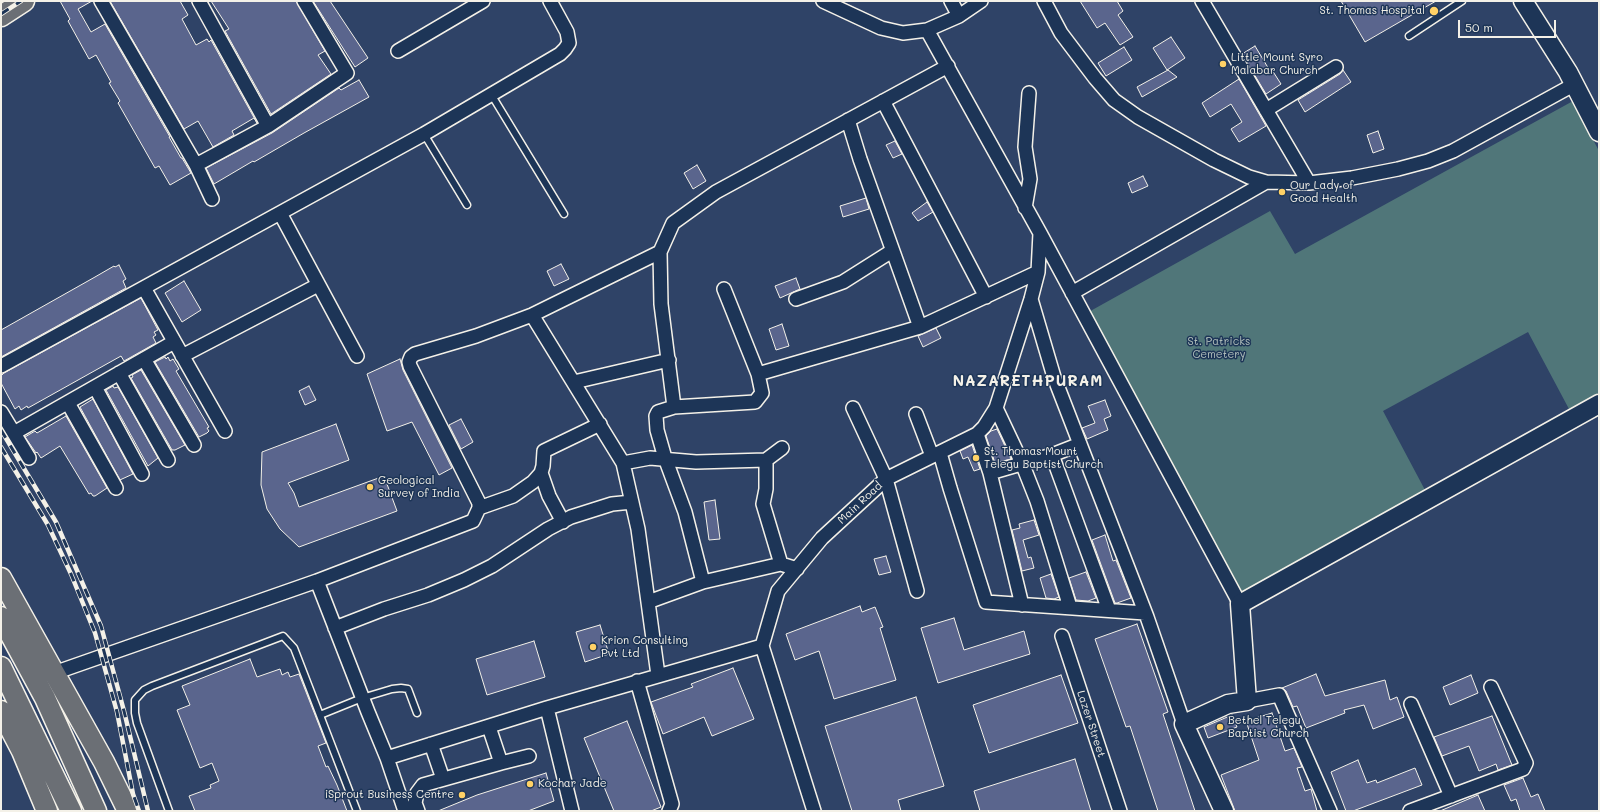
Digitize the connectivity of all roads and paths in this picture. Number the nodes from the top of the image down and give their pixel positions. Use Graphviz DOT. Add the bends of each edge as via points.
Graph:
graph roads {
  1 [pos="24,1"];
  2 [pos="101,1"];
  3 [pos="199,1"];
  4 [pos="304,1"];
  5 [pos="483,1"];
  6 [pos="550,1"];
  7 [pos="823,1"];
  8 [pos="951,1"];
  9 [pos="982,1"];
  10 [pos="1044,1"];
  11 [pos="1202,1"];
  12 [pos="1462,1"];
  13 [pos="1522,1"];
  14 [pos="1,16"];
  15 [pos="959,16"];
  16 [pos="927,30"];
  17 [pos="1409,36"];
  18 [pos="398,51"];
  19 [pos="948,66"];
  20 [pos="1336,68"];
  21 [pos="1575,84"];
  22 [pos="1029,93"];
  23 [pos="491,94"];
  24 [pos="883,102"];
  25 [pos="1266,110"];
  26 [pos="848,120"];
  27 [pos="268,126"];
  28 [pos="1599,132"];
  29 [pos="424,134"];
  30 [pos="196,165"];
  31 [pos="1266,182"];
  32 [pos="1310,183"];
  33 [pos="212,199"];
  34 [pos="467,205"];
  35 [pos="1025,208"];
  36 [pos="280,213"];
  37 [pos="564,214"];
  38 [pos="1040,233"];
  39 [pos="892,251"];
  40 [pos="660,252"];
  41 [pos="1038,272"];
  42 [pos="318,285"];
  43 [pos="144,288"];
  44 [pos="724,289"];
  45 [pos="1072,294"];
  46 [pos="986,297"];
  47 [pos="796,299"];
  48 [pos="1031,299"];
  49 [pos="532,315"];
  50 [pos="920,327"];
  51 [pos="174,342"];
  52 [pos="182,356"];
  53 [pos="357,356"];
  54 [pos="144,359"];
  55 [pos="669,360"];
  56 [pos="1,366"];
  57 [pos="119,373"];
  58 [pos="758,374"];
  59 [pos="574,382"];
  60 [pos="94,387"];
  61 [pos="68,402"];
  62 [pos="1599,404"];
  63 [pos="674,407"];
  64 [pos="854,408"];
  65 [pos="996,408"];
  66 [pos="1,412"];
  67 [pos="916,414"];
  68 [pos="600,424"];
  69 [pos="225,431"];
  70 [pos="14,433"];
  71 [pos="977,434"];
  72 [pos="1080,444"];
  73 [pos="194,445"];
  74 [pos="782,448"];
  75 [pos="936,455"];
  76 [pos="1052,455"];
  77 [pos="28,458"];
  78 [pos="665,458"];
  79 [pos="168,460"];
  80 [pos="766,460"];
  81 [pos="623,463"];
  82 [pos="1022,463"];
  83 [pos="541,473"];
  84 [pos="990,473"];
  85 [pos="142,474"];
  86 [pos="886,479"];
  87 [pos="116,488"];
  88 [pos="632,502"];
  89 [pos="479,508"];
  90 [pos="563,522"];
  91 [pos="781,564"];
  92 [pos="797,569"];
  93 [pos="1,578"];
  94 [pos="317,581"];
  95 [pos="703,582"];
  96 [pos="917,591"];
  97 [pos="648,602"];
  98 [pos="1240,604"];
  99 [pos="1022,605"];
  100 [pos="1070,607"];
  101 [pos="1109,610"];
  102 [pos="1146,613"];
  103 [pos="1,618"];
  104 [pos="335,628"];
  105 [pos="1062,636"];
  106 [pos="762,646"];
  107 [pos="1,667"];
  108 [pos="54,673"];
  109 [pos="658,675"];
  110 [pos="637,682"];
  111 [pos="1491,687"];
  112 [pos="362,698"];
  113 [pos="1247,701"];
  114 [pos="1411,704"];
  115 [pos="547,708"];
  116 [pos="1,711"];
  117 [pos="416,713"];
  118 [pos="320,715"];
  119 [pos="1184,724"];
  120 [pos="489,727"];
  121 [pos="431,744"];
  122 [pos="529,756"];
  123 [pos="387,758"];
  124 [pos="501,763"];
  125 [pos="443,779"];
  126 [pos="1451,796"];
  127 [pos="47,811"];
  128 [pos="71,811"];
  129 [pos="96,811"];
  130 [pos="128,811"];
  131 [pos="169,811"];
  132 [pos="357,811"];
  133 [pos="405,811"];
  134 [pos="418,811"];
  135 [pos="572,811"];
  136 [pos="669,811"];
  137 [pos="814,811"];
  138 [pos="1120,811"];
  139 [pos="1224,811"];
  140 [pos="1330,811"];
  141 [pos="1410,811"];
  1 -- 14 [label="main road"];
  2 -- 30 [label="street"];
  3 -- 27 [label="street"];
  4 -- 27 [label="street" via="347,73"];
  5 -- 18 [label="street"];
  6 -- 23 [label="street" via="567,32 569,43 565,50"];
  7 -- 16 [label="street" via="881,28 903,33"];
  8 -- 15 [label="street"];
  9 -- 15 [label="street"];
  10 -- 31 [label="street" via="1061,33 1114,100 1138,117 1214,160 1249,177"];
  11 -- 25 [label="street"];
  12 -- 17 [label="lane"];
  13 -- 21 [label="main road"];
  15 -- 16 [label="street"];
  16 -- 19 [label="street"];
  19 -- 24 [label="street"];
  19 -- 35 [label="street"];
  20 -- 25 [label="street"];
  21 -- 28 [label="main road"];
  21 -- 32 [label="street" via="1453,151 1428,161 1352,178"];
  22 -- 35 [label="street" via="1025,148 1030,179"];
  23 -- 29 [label="street"];
  23 -- 37 [label="lane"];
  24 -- 26 [label="street"];
  24 -- 46 [label="street"];
  25 -- 32 [label="street"];
  26 -- 39 [label="street"];
  26 -- 40 [label="street" via="716,192 673,223"];
  27 -- 30 [label="street"];
  29 -- 34 [label="lane"];
  29 -- 36 [label="street"];
  30 -- 33 [label="street"];
  31 -- 32 [label="street"];
  31 -- 45 [label="street"];
  35 -- 38 [label="street"];
  36 -- 42 [label="street"];
  36 -- 43 [label="street"];
  38 -- 41 [label="street, Main Road"];
  38 -- 45 [label="street"];
  39 -- 47 [label="street" via="843,282"];
  39 -- 50 [label="street"];
  40 -- 49 [label="street"];
  40 -- 55 [label="street" via="662,304"];
  41 -- 46 [label="street"];
  41 -- 48 [label="street, Main Road"];
  42 -- 52 [label="street"];
  42 -- 53 [label="street"];
  43 -- 51 [label="street"];
  43 -- 56 [label="street"];
  44 -- 58 [label="street"];
  45 -- 98 [label="street"];
  46 -- 50 [label="street"];
  48 -- 65 [label="street, Main Road"];
  48 -- 72 [label="street" via="1054,377"];
  49 -- 59 [label="street"];
  49 -- 89 [label="street" via="411,357 410,366"];
  50 -- 58 [label="street"];
  51 -- 52 [label="street"];
  51 -- 54 [label="street"];
  52 -- 69 [label="street"];
  54 -- 57 [label="street"];
  54 -- 73 [label="street"];
  55 -- 59 [label="street"];
  55 -- 63 [label="street"];
  57 -- 60 [label="street"];
  57 -- 79 [label="street"];
  58 -- 63 [label="street" via="762,393 755,402"];
  59 -- 68 [label="street"];
  60 -- 61 [label="street"];
  60 -- 85 [label="street"];
  61 -- 70 [label="street"];
  61 -- 87 [label="street"];
  62 -- 98 [label="main road"];
  63 -- 78 [label="street" via="658,412 656,416"];
  64 -- 86 [label="street"];
  65 -- 71 [label="street, Main Road"];
  65 -- 82 [label="street"];
  66 -- 70 [label="street"];
  67 -- 75 [label="street"];
  68 -- 81 [label="street"];
  68 -- 83 [label="street" via="544,451"];
  70 -- 77 [label="street"];
  71 -- 75 [label="street, Main Road"];
  71 -- 84 [label="street"];
  72 -- 76 [label="street"];
  72 -- 102 [label="street"];
  74 -- 80 [label="street"];
  75 -- 86 [label="street, Main Road"];
  75 -- 99 [label="street" via="950,488 986,602"];
  76 -- 82 [label="street"];
  76 -- 101 [label="street"];
  78 -- 80 [label="street" via="696,462"];
  78 -- 81 [label="street"];
  78 -- 95 [label="street" via="685,512"];
  80 -- 91 [label="street" via="764,504"];
  81 -- 88 [label="street"];
  82 -- 84 [label="street"];
  82 -- 100 [label="street" via="1037,501"];
  83 -- 89 [label="street" via="513,496"];
  83 -- 90 [label="street" via="549,496"];
  84 -- 99 [label="street"];
  86 -- 92 [label="street, Main Road" via="822,538"];
  86 -- 96 [label="street"];
  88 -- 90 [label="street" via="612,504"];
  88 -- 97 [label="street"];
  89 -- 94 [label="street" via="472,521"];
  90 -- 104 [label="street" via="521,545 492,566 464,580"];
  91 -- 92 [label="street"];
  91 -- 95 [label="street"];
  92 -- 106 [label="street, Main Road" via="778,591"];
  93 -- 108 [label="main road"];
  94 -- 104 [label="street"];
  94 -- 108 [label="street"];
  95 -- 97 [label="street"];
  97 -- 109 [label="street"];
  98 -- 113 [label="main road"];
  99 -- 100 [label="street"];
  100 -- 101 [label="street"];
  101 -- 102 [label="street"];
  102 -- 119 [label="street"];
  103 -- 129 [label="main road" via="45,698"];
  104 -- 112 [label="street"];
  105 -- 138 [label="street, Lazer Street"];
  106 -- 109 [label="street"];
  106 -- 137 [label="street"];
  107 -- 128 [label="main road"];
  108 -- 130 [label="main road" via="104,762"];
  109 -- 110 [label="street"];
  110 -- 115 [label="street"];
  110 -- 136 [label="street" via="672,804"];
  111 -- 126 [label="street" via="1526,763 1524,769"];
  112 -- 117 [label="lane" via="392,689 408,689"];
  112 -- 118 [label="lane"];
  112 -- 123 [label="street"];
  113 -- 119 [label="main road" via="1228,704"];
  113 -- 140 [label="street" via="1279,695"];
  114 -- 126 [label="street"];
  115 -- 120 [label="street"];
  115 -- 135 [label="street"];
  116 -- 127 [label="main road" via="22,751"];
  118 -- 131 [label="lane" via="294,648 283,636 144,690 135,700 137,723"];
  118 -- 132 [label="lane"];
  119 -- 139 [label="main road"];
  120 -- 121 [label="street"];
  120 -- 124 [label="street"];
  121 -- 123 [label="street"];
  121 -- 125 [label="street"];
  122 -- 124 [label="street"];
  123 -- 133 [label="street"];
  124 -- 125 [label="street"];
  125 -- 134 [label="street" via="423,785 417,793 415,803"];
  126 -- 141 [label="street"];
}
